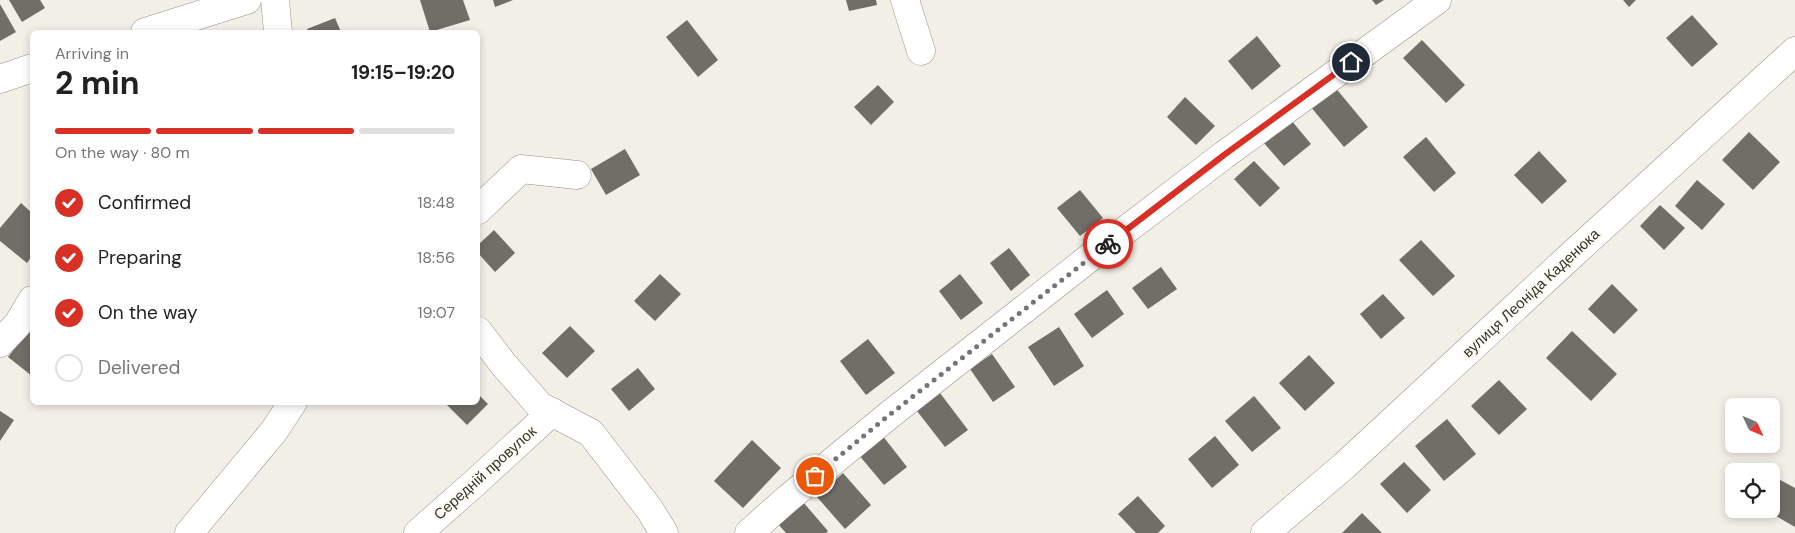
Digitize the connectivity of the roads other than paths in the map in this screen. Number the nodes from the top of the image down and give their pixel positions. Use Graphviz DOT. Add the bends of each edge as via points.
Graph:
graph roads {
  1 [pos="247,0"];
  2 [pos="275,0"];
  3 [pos="905,0"];
  4 [pos="1437,0"];
  5 [pos="159,30"];
  6 [pos="278,30"];
  7 [pos="921,51"];
  8 [pos="1795,51"];
  9 [pos="30,69"];
  10 [pos="0,79"];
  11 [pos="577,175"];
  12 [pos="480,208"];
  13 [pos="30,303"];
  14 [pos="480,333"];
  15 [pos="0,343"];
  16 [pos="291,405"];
  17 [pos="552,412"];
  18 [pos="189,533"];
  19 [pos="418,533"];
  20 [pos="664,533"];
  21 [pos="750,533"];
  22 [pos="1265,533"];
  1 -- 5 [label="street"];
  2 -- 6 [label="street"];
  3 -- 7 [label="street"];
  4 -- 21 [label="street" via="1097,252 888,416"];
  8 -- 22 [label="street, вулиця Леоніда Каденюка" via="1344,466"];
  9 -- 10 [label="street"];
  11 -- 12 [label="street" via="521,169"];
  13 -- 15 [label="street" via="18,324"];
  14 -- 17 [label="street" via="540,406"];
  16 -- 18 [label="street" via="268,439"];
  17 -- 19 [label="street, Середній провулок"];
  17 -- 20 [label="street" via="591,433"];
}
